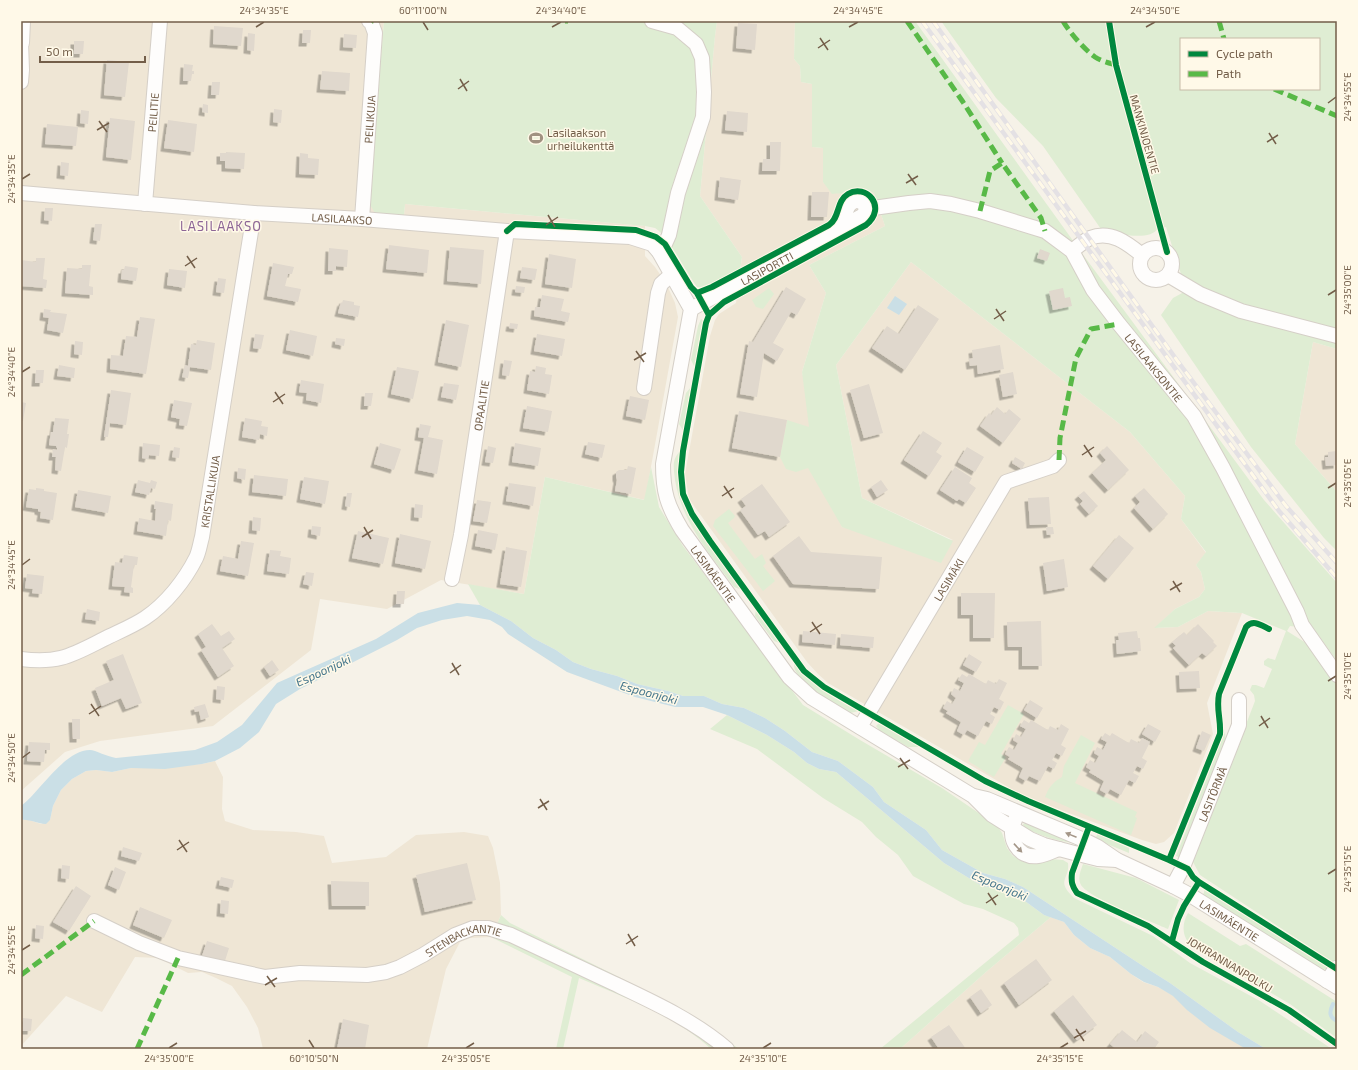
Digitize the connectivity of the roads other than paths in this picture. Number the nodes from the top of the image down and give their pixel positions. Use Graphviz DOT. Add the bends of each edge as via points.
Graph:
graph roads {
  1 [pos="23,21"];
  2 [pos="160,21"];
  3 [pos="369,21"];
  4 [pos="652,21"];
  5 [pos="21,43"];
  6 [pos="21,74"];
  7 [pos="21,193"];
  8 [pos="145,204"];
  9 [pos="866,210"];
  10 [pos="254,213"];
  11 [pos="362,219"];
  12 [pos="507,231"];
  13 [pos="1072,251"];
  14 [pos="659,252"];
  15 [pos="1142,255"];
  16 [pos="672,274"];
  17 [pos="1168,275"];
  18 [pos="691,309"];
  19 [pos="1337,336"];
  20 [pos="644,388"];
  21 [pos="1059,460"];
  22 [pos="452,579"];
  23 [pos="21,659"];
  24 [pos="1337,675"];
  25 [pos="1239,700"];
  26 [pos="860,727"];
  27 [pos="973,796"];
  28 [pos="1021,814"];
  29 [pos="1012,828"];
  30 [pos="1117,860"];
  31 [pos="1173,886"];
  32 [pos="94,921"];
  33 [pos="1336,968"];
  34 [pos="1332,984"];
  35 [pos="727,1049"];
  1 -- 5 [label="street"];
  2 -- 8 [label="street, PEILITIE"];
  3 -- 11 [label="street, PEILIKUJA" via="375,33"];
  4 -- 14 [label="street" via="678,28 696,44 702,58 704,92 703,117 678,193 669,235"];
  5 -- 6 [label="street"];
  7 -- 8 [label="street, LASILAAKSO"];
  8 -- 10 [label="street, LASILAAKSO"];
  9 -- 13 [label="street, LASILAAKSONTIE" via="930,201 951,204 1045,231"];
  9 -- 18 [label="street, LASIPORTTI" via="862,216 843,227"];
  10 -- 11 [label="street, LASILAAKSO"];
  10 -- 23 [label="street, KRISTALLIKUJA" via="202,537 187,575 145,618 73,655 56,660"];
  11 -- 12 [label="street, LASILAAKSO"];
  12 -- 14 [label="street, LASILAAKSO" via="630,237 652,244"];
  12 -- 22 [label="street, OPAALITIE" via="461,535"];
  13 -- 15 [label="street" via="1090,238 1106,236 1119,238"];
  13 -- 24 [label="street, LASILAAKSONTIE" via="1093,290 1194,416 1302,625"];
  14 -- 16 [label="street"];
  15 -- 17 [label="street" via="1140,267 1144,276 1154,281"];
  15 -- 17 [label="street" via="1152,248 1166,252 1172,261"];
  16 -- 18 [label="street"];
  16 -- 20 [label="street" via="660,284"];
  17 -- 19 [label="street" via="1200,294 1241,311"];
  18 -- 26 [label="street, LASIMÄENTIE" via="663,464 663,482 670,509 682,530 789,676 812,698"];
  21 -- 26 [label="street, LASIMÄKI" via="1053,466 1006,482"];
  25 -- 31 [label="street, LASITÖRMÄ" via="1239,725"];
  26 -- 27 [label="street, LASIMÄENTIE"];
  27 -- 28 [label="street, LASIMÄENTIE"];
  27 -- 29 [label="street, LASIMÄENTIE" via="992,815"];
  28 -- 29 [label="street"];
  30 -- 28 [label="street, LASIMÄENTIE, one-way" via="1084,840"];
  29 -- 30 [label="street, LASIMÄENTIE, one-way" via="1012,841 1028,856 1038,856 1060,849"];
  30 -- 31 [label="street, LASIMÄENTIE"];
  31 -- 34 [label="street, LASIMÄENTIE"];
  32 -- 35 [label="street, STENBACKANTIE" via="178,958 265,977 300,973 367,975 386,972 423,955 455,935 473,928 488,928 511,935 655,1003 712,1036"];
  33 -- 34 [label="street"];
}
